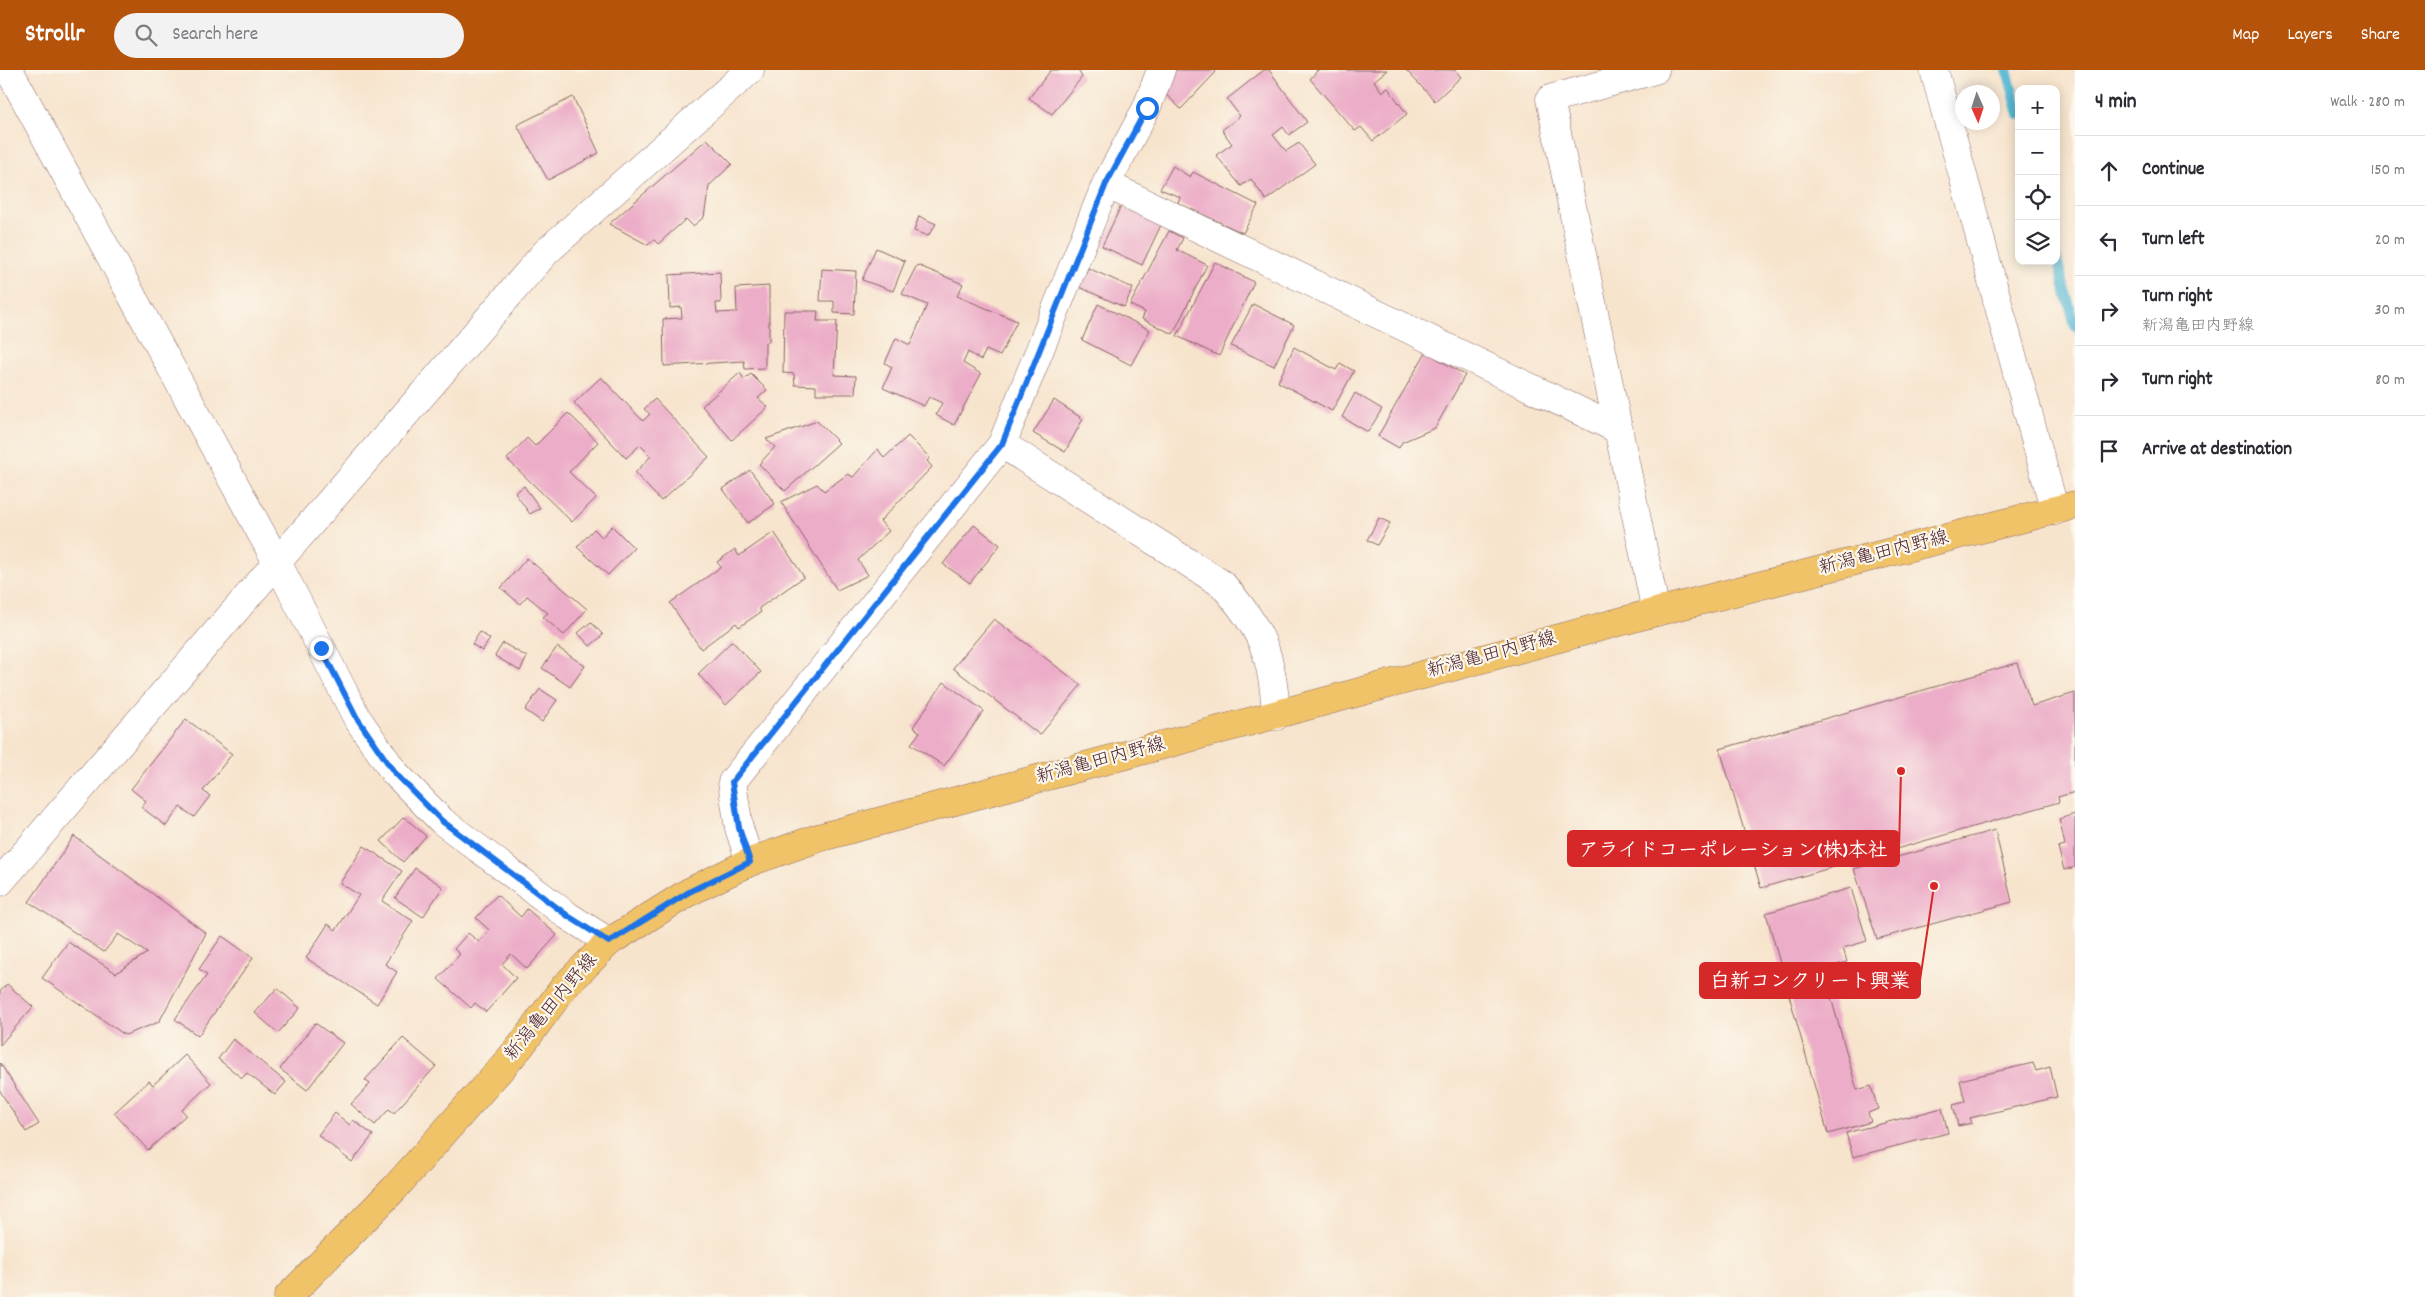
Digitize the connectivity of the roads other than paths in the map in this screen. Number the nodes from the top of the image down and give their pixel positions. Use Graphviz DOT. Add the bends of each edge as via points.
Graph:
graph roads {
  1 [pos="9,70"];
  2 [pos="750,70"];
  3 [pos="1161,70"];
  4 [pos="1655,70"];
  5 [pos="1934,70"];
  6 [pos="1106,184"];
  7 [pos="1619,430"];
  8 [pos="1002,444"];
  9 [pos="2065,508"];
  10 [pos="278,564"];
  11 [pos="1656,612"];
  12 [pos="1276,716"];
  13 [pos="750,862"];
  14 [pos="0,882"];
  15 [pos="609,942"];
  16 [pos="288,1297"];
  1 -- 10 [label="street"];
  2 -- 10 [label="street" via="546,252"];
  3 -- 6 [label="street" via="1147,108"];
  4 -- 7 [label="street" via="1550,99"];
  5 -- 9 [label="street"];
  6 -- 7 [label="street"];
  6 -- 8 [label="street"];
  7 -- 11 [label="street"];
  8 -- 12 [label="street" via="1222,584 1245,610 1262,637 1274,683"];
  8 -- 13 [label="street" via="732,782 739,828"];
  9 -- 11 [label="main road, 新潟亀田内野線"];
  10 -- 14 [label="street"];
  10 -- 15 [label="street" via="357,718 394,772 442,821 568,916"];
  11 -- 12 [label="main road, 新潟亀田内野線"];
  12 -- 13 [label="main road, 新潟亀田内野線" via="818,838"];
  13 -- 15 [label="main road, 新潟亀田内野線" via="689,892"];
  15 -- 16 [label="main road, 新潟亀田内野線" via="564,988 520,1047 394,1189"];
}
